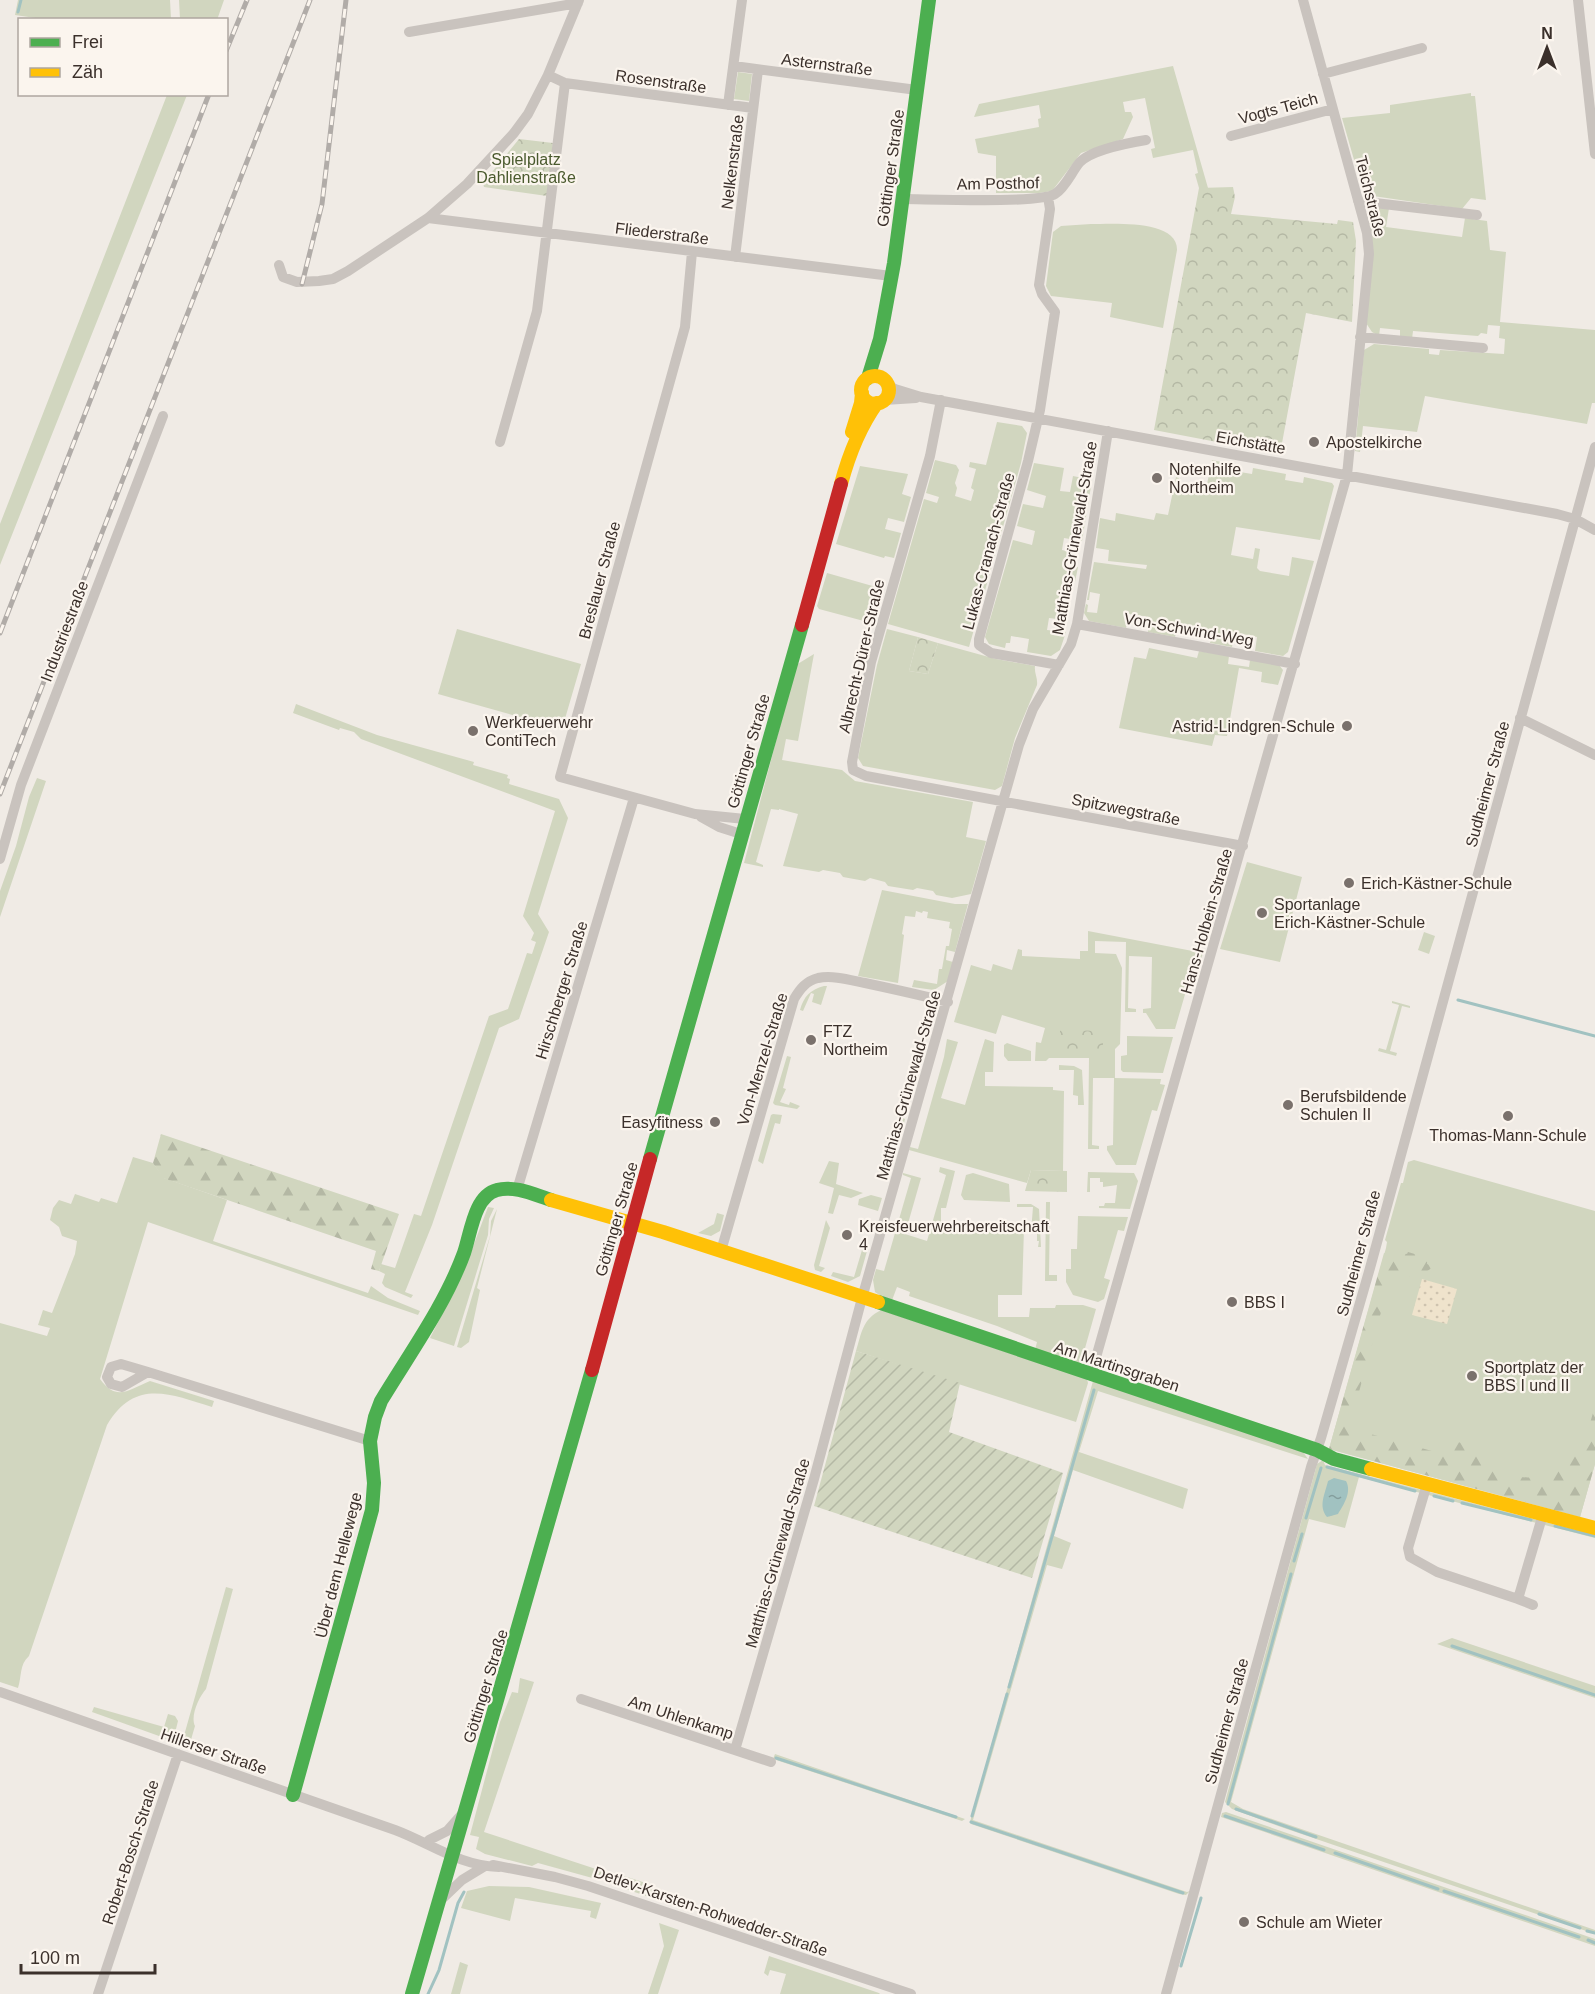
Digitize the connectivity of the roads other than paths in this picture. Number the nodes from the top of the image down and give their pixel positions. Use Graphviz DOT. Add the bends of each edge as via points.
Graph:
graph roads {
  1 [pos="742,0"];
  2 [pos="929,0"];
  3 [pos="1303,0"];
  4 [pos="1578,0"];
  5 [pos="578,2"];
  6 [pos="409,32"];
  7 [pos="1422,48"];
  8 [pos="734,66"];
  9 [pos="758,70"];
  10 [pos="1323,74"];
  11 [pos="548,75"];
  12 [pos="565,83"];
  13 [pos="917,90"];
  14 [pos="729,105"];
  15 [pos="753,108"];
  16 [pos="1333,109"];
  17 [pos="1593,119"];
  18 [pos="1231,136"];
  19 [pos="1146,140"];
  20 [pos="1595,154"];
  21 [pos="1048,197"];
  22 [pos="903,199"];
  23 [pos="1359,201"];
  24 [pos="1477,215"];
  25 [pos="428,218"];
  26 [pos="547,234"];
  27 [pos="692,252"];
  28 [pos="735,257"];
  29 [pos="279,265"];
  30 [pos="891,276"];
  31 [pos="1360,337"];
  32 [pos="1484,348"];
  33 [pos="879,380"];
  34 [pos="862,393"];
  35 [pos="921,397"];
  36 [pos="941,400"];
  37 [pos="881,402"];
  38 [pos="163,416"];
  39 [pos="1037,419"];
  40 [pos="1108,431"];
  41 [pos="500,442"];
  42 [pos="1595,447"];
  43 [pos="850,452"];
  44 [pos="1347,475"];
  45 [pos="1575,519"];
  46 [pos="1595,530"];
  47 [pos="1077,624"];
  48 [pos="1295,664"];
  49 [pos="1059,665"];
  50 [pos="1520,718"];
  51 [pos="1595,755"];
  52 [pos="634,798"];
  53 [pos="1004,801"];
  54 [pos="695,814"];
  55 [pos="745,819"];
  56 [pos="741,834"];
  57 [pos="1243,846"];
  58 [pos="0,860"];
  59 [pos="948,1002"];
  60 [pos="517,1190"];
  61 [pos="632,1223"];
  62 [pos="721,1251"];
  63 [pos="862,1298"];
  64 [pos="148,1372"];
  65 [pos="1092,1375"];
  66 [pos="370,1441"];
  67 [pos="1317,1450"];
  68 [pos="1426,1484"];
  69 [pos="1543,1514"];
  70 [pos="1595,1528"];
  71 [pos="1518,1599"];
  72 [pos="1533,1605"];
  73 [pos="0,1692"];
  74 [pos="581,1699"];
  75 [pos="735,1750"];
  76 [pos="178,1754"];
  77 [pos="771,1762"];
  78 [pos="293,1795"];
  79 [pos="466,1809"];
  80 [pos="423,1840"];
  81 [pos="454,1853"];
  82 [pos="485,1866"];
  83 [pos="499,1867"];
  84 [pos="441,1900"];
  85 [pos="98,1994"];
  86 [pos="412,1994"];
  87 [pos="911,1994"];
  88 [pos="1166,1994"];
  1 -- 8 [label="street"];
  2 -- 13 [label="main road, Göttinger Straße"];
  3 -- 10 [label="street, Teichstraße"];
  4 -- 17 [label="street"];
  5 -- 6 [label="street"];
  5 -- 11 [label="street"];
  7 -- 10 [label="street"];
  8 -- 9 [label="street, Asternstraße"];
  8 -- 14 [label="street"];
  9 -- 13 [label="street, Asternstraße"];
  9 -- 15 [label="street, Nelkenstraße"];
  10 -- 16 [label="street, Teichstraße"];
  11 -- 12 [label="street, Rosenstraße"];
  11 -- 25 [label="street" via="514,133 475,176"];
  12 -- 14 [label="street, Rosenstraße"];
  12 -- 26 [label="street"];
  13 -- 22 [label="main road, Göttinger Straße"];
  14 -- 15 [label="street, Rosenstraße"];
  15 -- 28 [label="street, Nelkenstraße"];
  16 -- 18 [label="street, Vogts Teich"];
  16 -- 23 [label="street, Teichstraße"];
  17 -- 20 [label="street"];
  19 -- 21 [label="street, Am Posthof" via="1088,156"];
  21 -- 22 [label="street, Am Posthof"];
  21 -- 39 [label="street" via="1050,209 1039,285 1054,317"];
  22 -- 30 [label="main road, Göttinger Straße"];
  23 -- 24 [label="street"];
  23 -- 31 [label="street, Teichstraße" via="1369,254"];
  25 -- 26 [label="street, Fliederstraße"];
  25 -- 29 [label="street" via="333,279 293,281 283,277"];
  26 -- 27 [label="street, Fliederstraße"];
  26 -- 41 [label="street" via="537,311"];
  27 -- 28 [label="street, Fliederstraße"];
  27 -- 52 [label="street, Breslauer Straße" via="685,327 560,777"];
  28 -- 30 [label="street, Fliederstraße"];
  30 -- 33 [label="main road, Göttinger Straße" via="880,339"];
  31 -- 32 [label="street"];
  31 -- 44 [label="street, Teichstraße"];
  33 -- 34 [label="main road, Göttinger Straße" via="862,386"];
  33 -- 35 [label="street, Eichstätte"];
  33 -- 37 [label="main road, Göttinger Straße" via="888,395"];
  34 -- 37 [label="main road" via="868,401"];
  34 -- 43 [label="main road, Göttinger Straße"];
  35 -- 36 [label="street, Eichstätte"];
  35 -- 37 [label="street, Eichstätte"];
  36 -- 39 [label="street, Eichstätte"];
  36 -- 53 [label="street, Albrecht-Dürer-Straße" via="930,456 872,662 852,766 862,776"];
  37 -- 43 [label="main road, Göttinger Straße" via="867,417"];
  38 -- 58 [label="street, Industriestraße" via="21,785"];
  39 -- 40 [label="street, Eichstätte"];
  39 -- 49 [label="street, Lukas-Cranach-Straße" via="979,645 991,653"];
  40 -- 44 [label="street, Eichstätte"];
  40 -- 47 [label="street, Matthias-Grünewald-Straße"];
  42 -- 45 [label="street, Sudheimer Straße"];
  43 -- 55 [label="main road, Göttinger Straße"];
  44 -- 45 [label="street, Eichstätte"];
  44 -- 48 [label="street, Hans-Holbein-Straße"];
  45 -- 46 [label="street, Eichstätte"];
  45 -- 50 [label="street, Sudheimer Straße"];
  47 -- 48 [label="street, Von-Schwind-Weg"];
  47 -- 49 [label="street, Matthias-Grünewald-Straße"];
  48 -- 57 [label="street, Hans-Holbein-Straße"];
  49 -- 53 [label="street, Matthias-Grünewald-Straße" via="1027,723"];
  50 -- 51 [label="street"];
  50 -- 67 [label="street, Sudheimer Straße"];
  52 -- 54 [label="street, Breslauer Straße"];
  52 -- 60 [label="street, Hirschberger Straße"];
  53 -- 57 [label="street, Spitzwegstraße"];
  53 -- 59 [label="street, Matthias-Grünewald-Straße"];
  54 -- 55 [label="street, Breslauer Straße"];
  54 -- 56 [label="street, Breslauer Straße"];
  55 -- 56 [label="main road, Göttinger Straße"];
  56 -- 61 [label="main road, Göttinger Straße"];
  57 -- 65 [label="street, Hans-Holbein-Straße"];
  59 -- 62 [label="street, Von-Menzel-Straße" via="831,977 807,982 799,990 791,1006"];
  59 -- 63 [label="street, Matthias-Grünewald-Straße"];
  60 -- 61 [label="main road, Über dem Hellewege"];
  60 -- 66 [label="main road, Über dem Hellewege" via="497,1190 483,1199 446,1294 381,1401"];
  61 -- 62 [label="main road, Am Martinsgraben"];
  61 -- 79 [label="main road, Göttinger Straße"];
  62 -- 63 [label="main road, Am Martinsgraben"];
  63 -- 65 [label="main road, Am Martinsgraben"];
  63 -- 75 [label="street, Matthias-Grünewald-Straße"];
  64 -- 66 [label="street"];
  65 -- 67 [label="main road, Am Martinsgraben"];
  66 -- 78 [label="main road, Über dem Hellewege" via="372,1510"];
  67 -- 68 [label="main road, Am Martinsgraben" via="1334,1459"];
  67 -- 88 [label="street, Sudheimer Straße"];
  68 -- 69 [label="main road, Am Martinsgraben"];
  68 -- 71 [label="street" via="1408,1548 1410,1557 1437,1572"];
  69 -- 70 [label="main road, Am Martinsgraben"];
  69 -- 71 [label="street"];
  71 -- 72 [label="street"];
  73 -- 76 [label="street, Hillerser Straße"];
  74 -- 75 [label="street, Am Uhlenkamp"];
  75 -- 77 [label="street, Am Uhlenkamp"];
  76 -- 78 [label="street, Hillerser Straße"];
  76 -- 85 [label="street, Robert-Bosch-Straße"];
  78 -- 80 [label="street, Hillerser Straße"];
  79 -- 80 [label="street" via="447,1831"];
  79 -- 81 [label="main road, Göttinger Straße"];
  80 -- 81 [label="street, Hillerser Straße"];
  81 -- 82 [label="street, Detlev-Karsten-Rohwedder-Straße" via="470,1864"];
  81 -- 83 [label="street, Detlev-Karsten-Rohwedder-Straße"];
  81 -- 84 [label="main road, Göttinger Straße"];
  82 -- 83 [label="street, Detlev-Karsten-Rohwedder-Straße"];
  82 -- 84 [label="street"];
  83 -- 87 [label="street, Detlev-Karsten-Rohwedder-Straße" via="580,1883"];
  84 -- 86 [label="main road, Göttinger Straße"];
}
